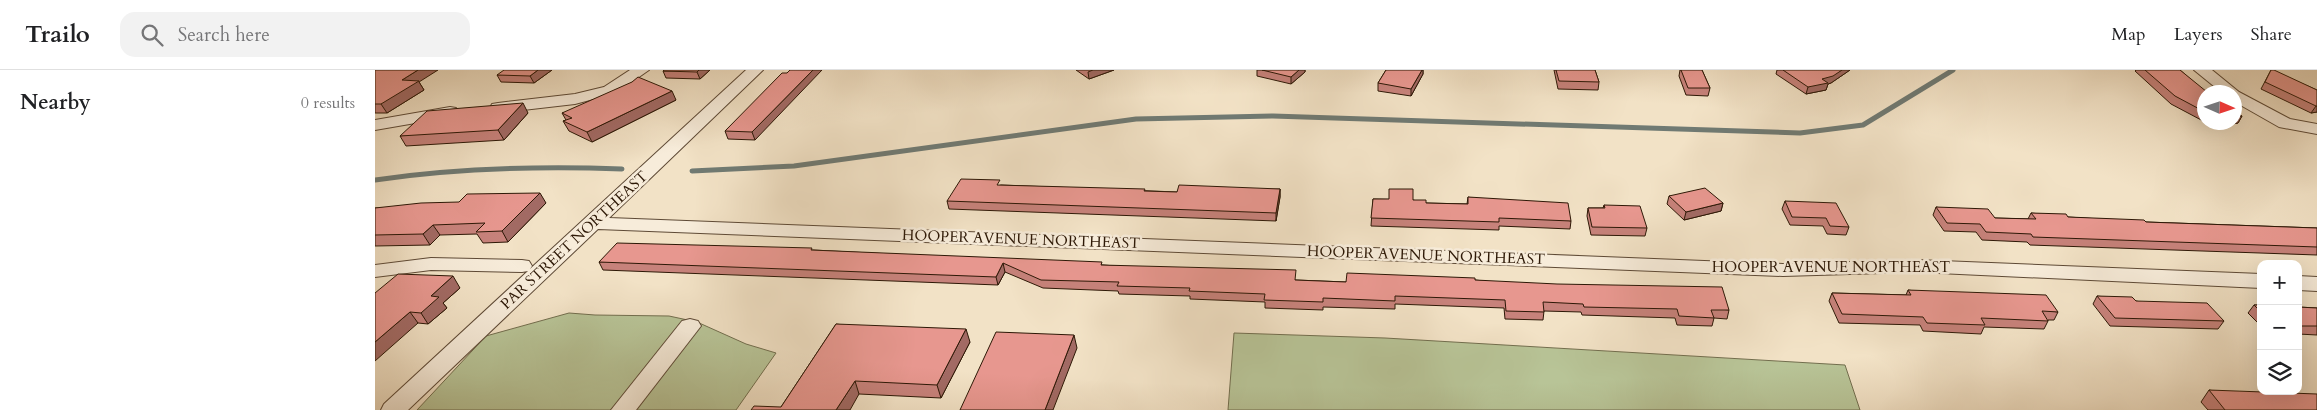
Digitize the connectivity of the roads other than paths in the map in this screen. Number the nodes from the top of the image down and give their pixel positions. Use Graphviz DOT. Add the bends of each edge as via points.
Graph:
graph roads {
  1 [pos="641,70"];
  2 [pos="755,70"];
  3 [pos="2202,70"];
  4 [pos="2222,85"];
  5 [pos="2242,100"];
  6 [pos="481,110"];
  7 [pos="464,111"];
  8 [pos="375,125"];
  9 [pos="2317,129"];
  10 [pos="591,223"];
  11 [pos="522,266"];
  12 [pos="375,271"];
  13 [pos="2257,281"];
  14 [pos="2302,283"];
  15 [pos="2317,284"];
  16 [pos="690,326"];
  17 [pos="393,410"];
  18 [pos="623,410"];
  1 -- 6 [label="street" via="610,90 575,99"];
  2 -- 10 [label="street, PAR STREET NORTHEAST"];
  3 -- 4 [label="street"];
  5 -- 9 [label="street" via="2285,123"];
  7 -- 8 [label="street"];
  10 -- 13 [label="street, HOOPER AVENUE NORTHEAST" via="1783,270 1917,266"];
  10 -- 17 [label="street, PAR STREET NORTHEAST"];
  11 -- 12 [label="street" via="431,264"];
  14 -- 15 [label="street"];
  16 -- 18 [label="street"];
}
